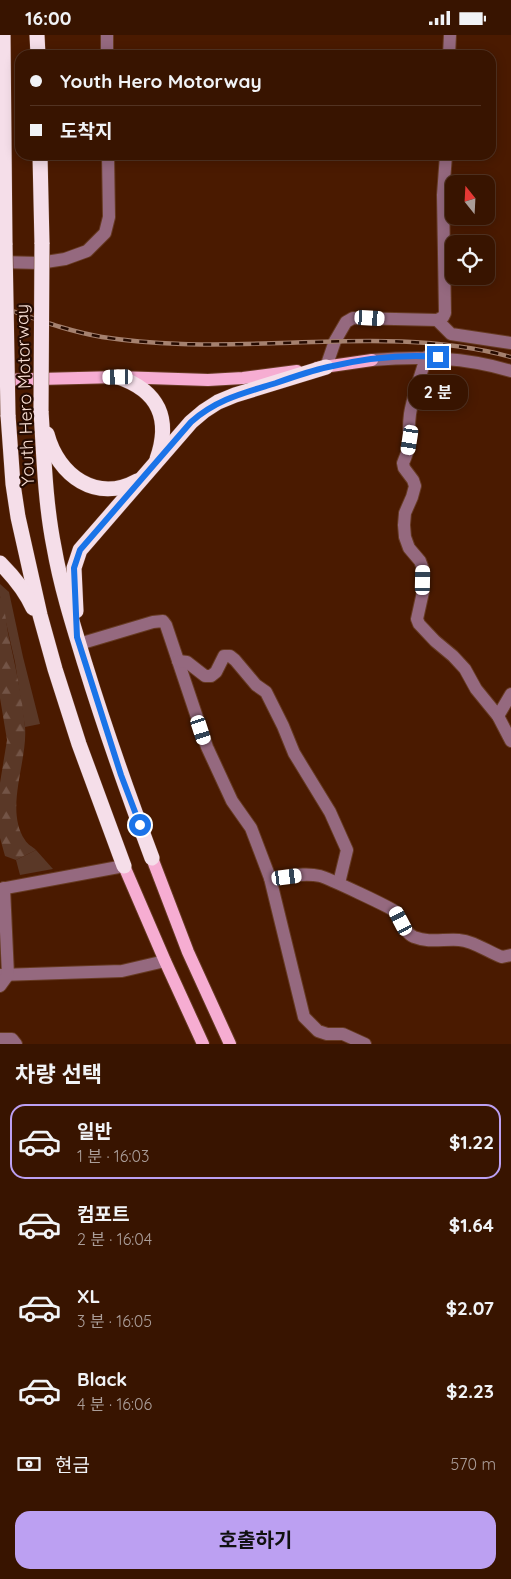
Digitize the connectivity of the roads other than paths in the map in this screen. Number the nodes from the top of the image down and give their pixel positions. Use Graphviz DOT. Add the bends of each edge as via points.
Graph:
graph roads {
  1 [pos="3,35"];
  2 [pos="37,35"];
  3 [pos="107,35"];
  4 [pos="450,35"];
  5 [pos="38,50"];
  6 [pos="107,50"];
  7 [pos="449,50"];
  8 [pos="40,160"];
  9 [pos="108,160"];
  10 [pos="446,160"];
  11 [pos="0,262"];
  12 [pos="437,320"];
  13 [pos="511,343"];
  14 [pos="426,357"];
  15 [pos="372,360"];
  16 [pos="326,367"];
  17 [pos="511,371"];
  18 [pos="118,377"];
  19 [pos="0,380"];
  20 [pos="41,411"];
  21 [pos="8,415"];
  22 [pos="0,442"];
  23 [pos="148,473"];
  24 [pos="0,563"];
  25 [pos="78,641"];
  26 [pos="48,645"];
  27 [pos="178,661"];
  28 [pos="511,694"];
  29 [pos="498,716"];
  30 [pos="511,741"];
  31 [pos="152,858"];
  32 [pos="124,866"];
  33 [pos="270,879"];
  34 [pos="339,883"];
  35 [pos="2,888"];
  36 [pos="511,955"];
  37 [pos="165,961"];
  38 [pos="4,975"];
  39 [pos="0,985"];
  40 [pos="0,1039"];
  41 [pos="16,1044"];
  42 [pos="203,1044"];
  43 [pos="230,1044"];
  44 [pos="365,1044"];
  1 -- 21 [label="highway, Youth Hero Motorway, bridge"];
  2 -- 5 [label="highway"];
  3 -- 6 [label="street"];
  4 -- 7 [label="street"];
  8 -- 20 [label="highway, Youth Hero Motorway, bridge"];
  9 -- 11 [label="street" via="109,217 105,233 87,251 39,263"];
  10 -- 12 [label="street" via="445,313"];
  12 -- 13 [label="street" via="451,334"];
  12 -- 16 [label="street" via="353,318 335,341"];
  14 -- 15 [label="street"];
  14 -- 17 [label="street" via="479,363"];
  14 -- 29 [label="street" via="410,412 409,451 403,463 415,486 404,525 409,548 423,569 419,625 465,669"];
  15 -- 16 [label="main road"];
  16 -- 18 [label="main road" via="208,380"];
  16 -- 23 [label="highway" via="218,402 191,422"];
  18 -- 19 [label="main road"];
  18 -- 23 [label="highway" via="132,382 150,395 161,414 163,437 155,463"];
  20 -- 23 [label="highway" via="48,439 62,466 81,481 102,490 115,490 138,481"];
  20 -- 25 [label="highway, Youth Hero Motorway" via="53,545"];
  21 -- 22 [label="highway"];
  21 -- 26 [label="highway, Youth Hero Motorway" via="18,517"];
  23 -- 25 [label="highway" via="80,550 74,568"];
  24 -- 26 [label="highway" via="22,588"];
  25 -- 27 [label="street" via="163,621"];
  25 -- 31 [label="highway, Youth Hero Motorway" via="121,775"];
  26 -- 32 [label="highway, Youth Hero Motorway" via="79,744"];
  27 -- 33 [label="street" via="207,747 232,801 251,828"];
  27 -- 34 [label="street" via="187,662 205,676 210,676 216,672 224,656 230,656 266,692 294,753 330,812 347,850"];
  28 -- 29 [label="street"];
  29 -- 30 [label="street"];
  31 -- 43 [label="main road" via="188,952"];
  32 -- 35 [label="street"];
  32 -- 37 [label="main road"];
  33 -- 34 [label="street" via="319,875"];
  33 -- 44 [label="street" via="304,1017 327,1035 343,1035"];
  34 -- 36 [label="street" via="396,911 404,928 421,940 460,940 502,957"];
  35 -- 38 [label="street"];
  37 -- 38 [label="street" via="122,971"];
  37 -- 42 [label="main road"];
  38 -- 39 [label="street"];
  40 -- 41 [label="street" via="12,1039"];
}
